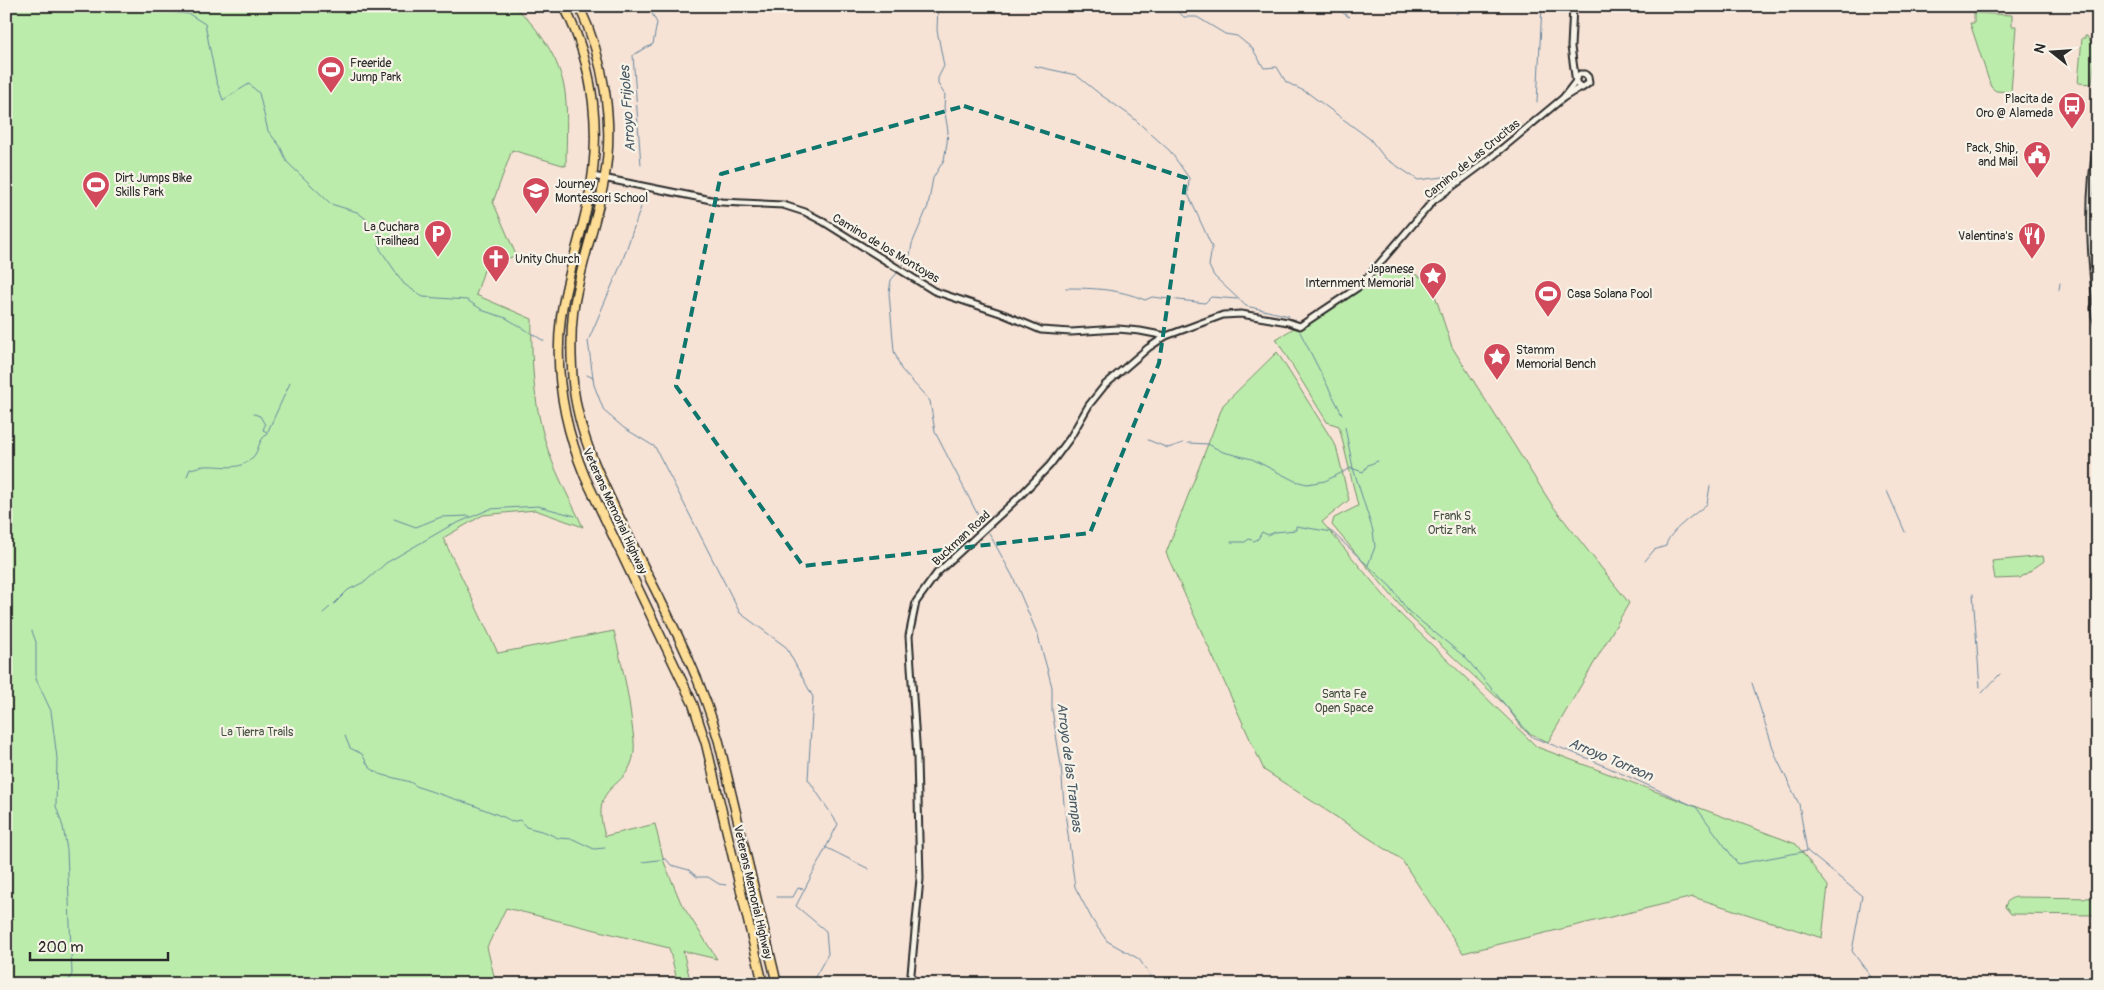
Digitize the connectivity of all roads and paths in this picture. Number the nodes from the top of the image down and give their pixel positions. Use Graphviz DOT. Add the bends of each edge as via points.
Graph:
graph roads {
  1 [pos="564,6"];
  2 [pos="578,6"];
  3 [pos="1573,6"];
  4 [pos="1574,64"];
  5 [pos="1583,74"];
  6 [pos="1576,80"];
  7 [pos="1581,88"];
  8 [pos="1563,98"];
  9 [pos="2098,139"];
  10 [pos="593,176"];
  11 [pos="605,179"];
  12 [pos="2097,305"];
  13 [pos="2098,319"];
  14 [pos="2098,325"];
  15 [pos="1300,326"];
  16 [pos="1166,336"];
  17 [pos="764,984"];
  18 [pos="777,984"];
  19 [pos="910,984"];
  1 -- 10 [label="highway, Veterans Memorial Highway" via="579,42 592,93 595,120"];
  2 -- 11 [label="highway, Veterans Memorial Highway" via="595,50 604,89 608,131"];
  3 -- 4 [label="street" via="1571,46"];
  4 -- 5 [label="street"];
  4 -- 6 [label="street"];
  5 -- 6 [label="street"];
  5 -- 7 [label="street" via="1589,83"];
  6 -- 7 [label="street"];
  6 -- 8 [label="street, Camino de Las Crucitas"];
  7 -- 8 [label="street, Camino de Las Crucitas"];
  8 -- 15 [label="street, Camino de Las Crucitas" via="1433,201 1360,286"];
  9 -- 12 [label="street" via="2090,224"];
  10 -- 11 [label="street, Camino de los Montoyas"];
  10 -- 17 [label="highway, Veterans Memorial Highway" via="560,318 559,369 566,421 585,477 693,704 706,744"];
  11 -- 16 [label="street, Camino de los Montoyas" via="721,202 783,205 805,212 934,291 1041,330 1118,329"];
  11 -- 18 [label="highway, Veterans Memorial Highway" via="573,313 572,371 580,421 599,476 710,710"];
  12 -- 13 [label="street" via="2094,316"];
  13 -- 14 [label="street"];
  15 -- 16 [label="street, Buckman Road" via="1233,314 1214,317"];
  16 -- 19 [label="street, Buckman Road" via="1105,385 1088,405 1050,465 936,573 916,602 909,636 920,879"];
}
